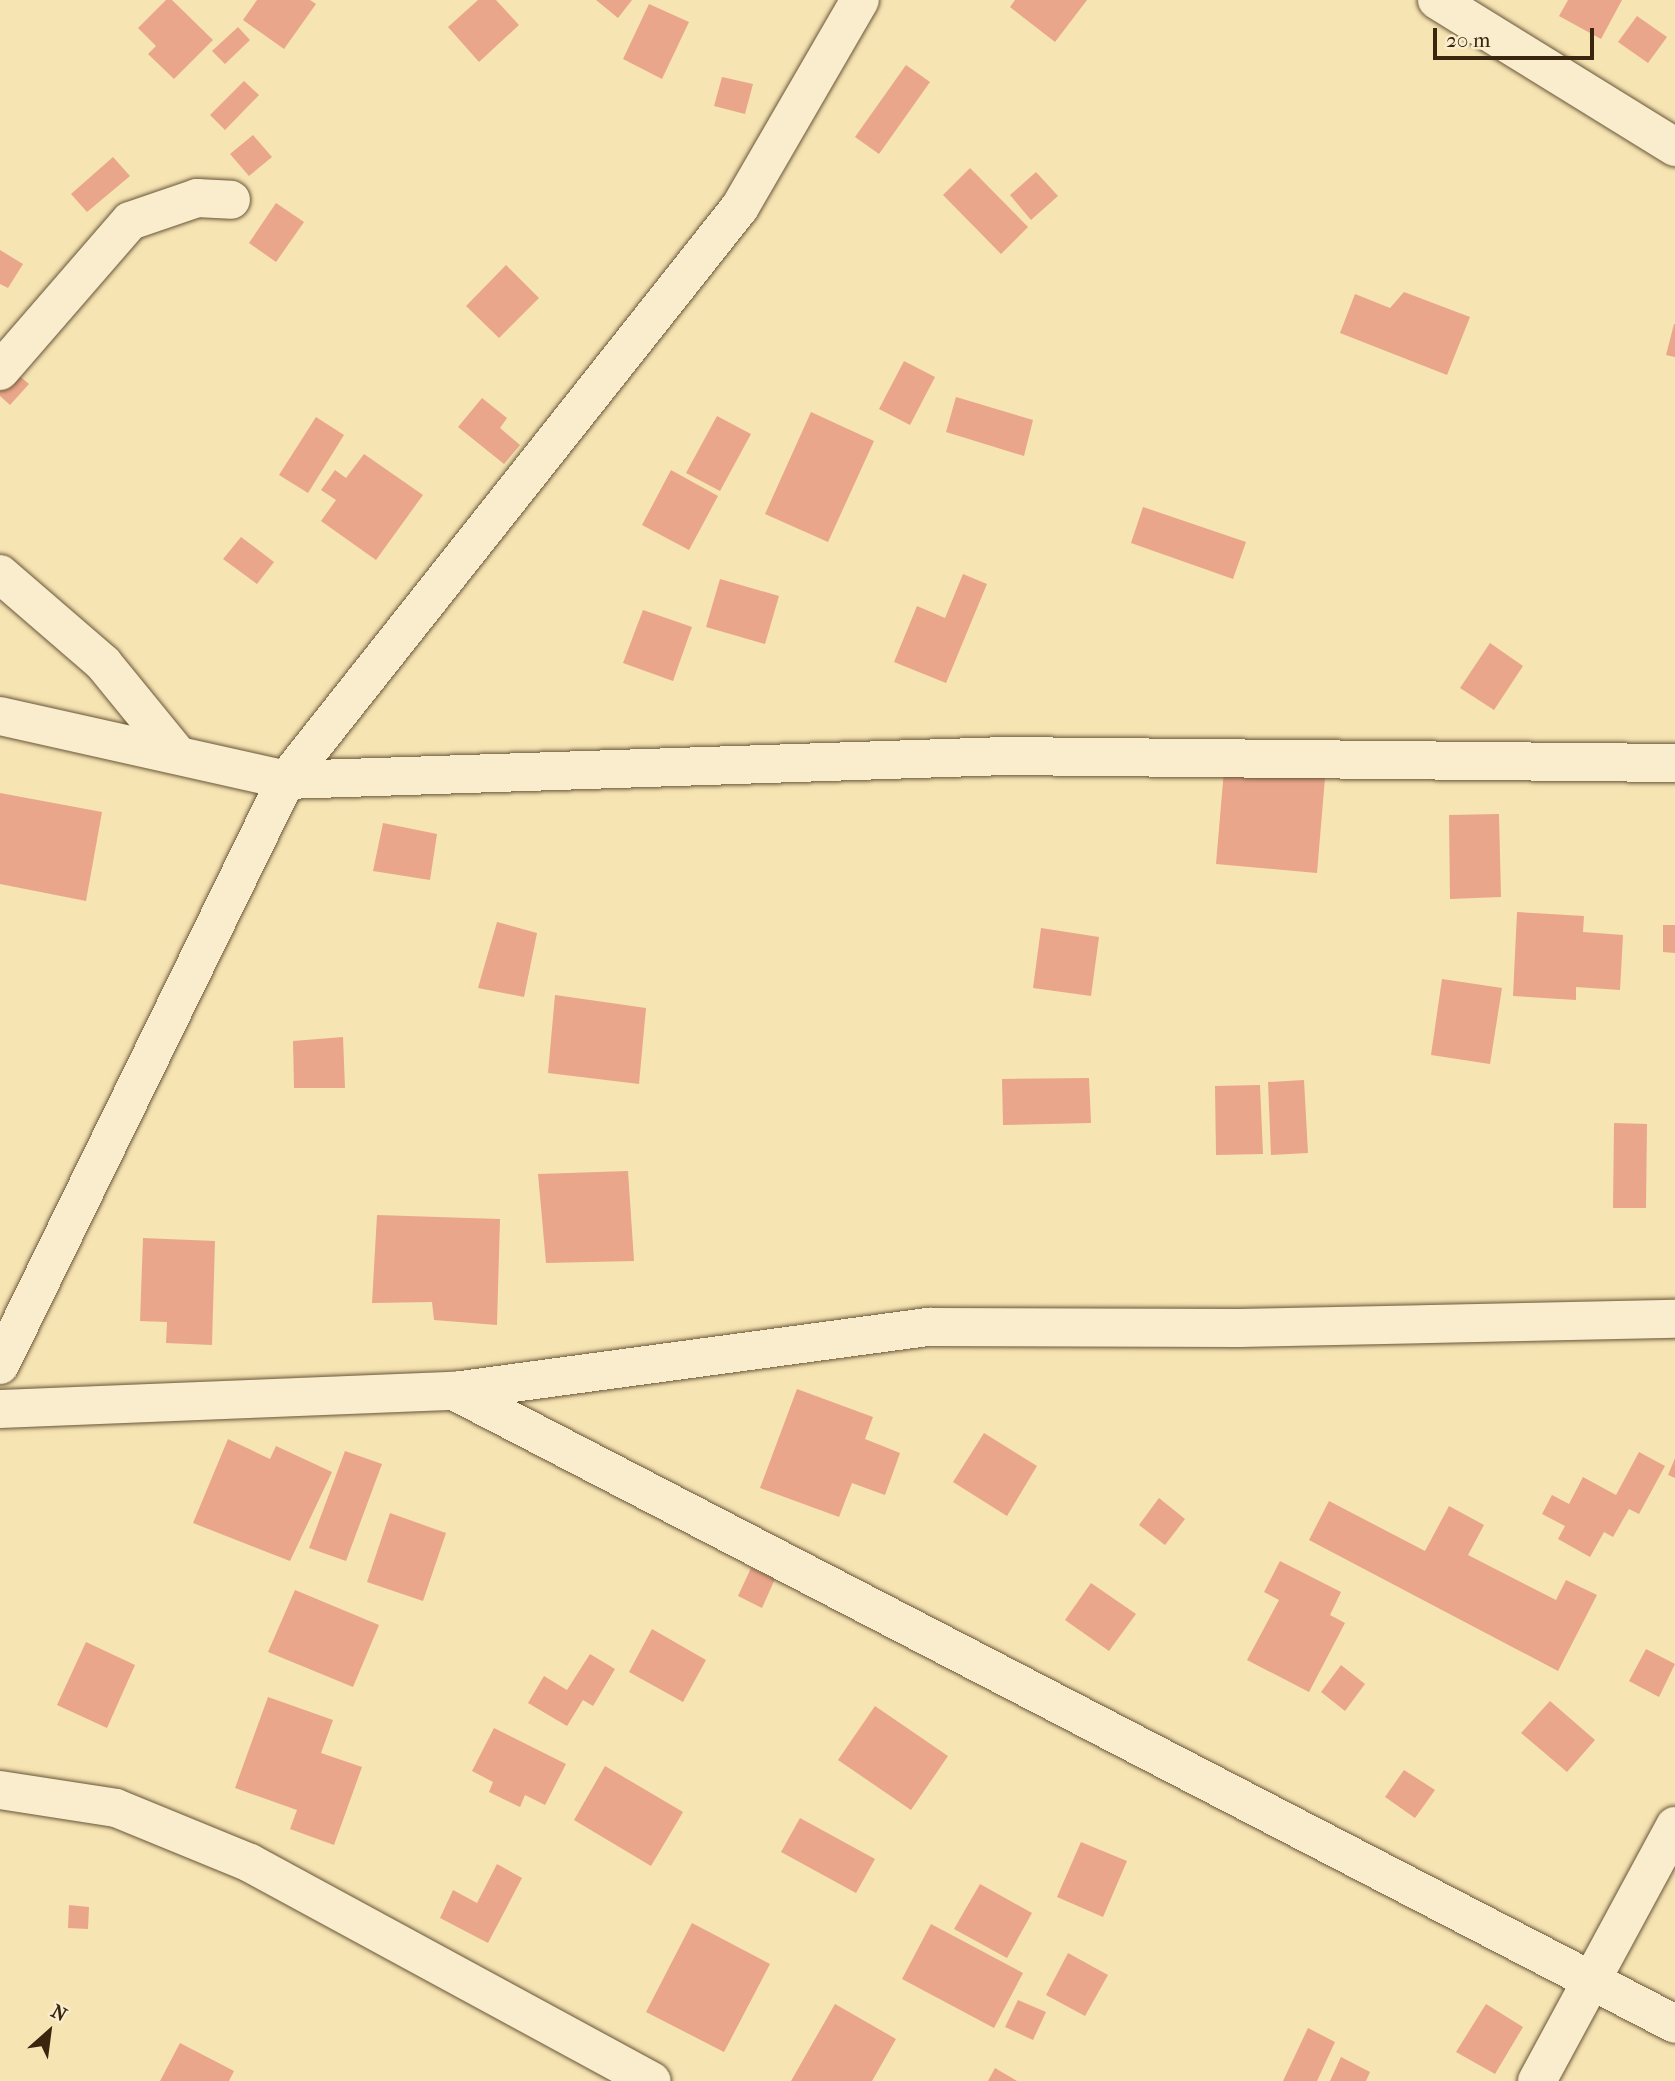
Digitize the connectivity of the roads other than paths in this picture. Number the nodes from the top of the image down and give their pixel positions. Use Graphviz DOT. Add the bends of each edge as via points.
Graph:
graph roads {
  1 [pos="860,0"];
  2 [pos="1437,0"];
  3 [pos="1675,147"];
  4 [pos="231,200"];
  5 [pos="0,371"];
  6 [pos="0,574"];
  7 [pos="0,716"];
  8 [pos="178,755"];
  9 [pos="1675,763"];
  10 [pos="286,780"];
  11 [pos="1675,1319"];
  12 [pos="0,1365"];
  13 [pos="454,1391"];
  14 [pos="0,1409"];
  15 [pos="0,1790"];
  16 [pos="1675,1826"];
  17 [pos="1590,1977"];
  18 [pos="1675,2024"];
  19 [pos="652,2081"];
  20 [pos="1537,2081"];
  1 -- 10 [label="street" via="740,207"];
  2 -- 3 [label="street"];
  4 -- 5 [label="street" via="197,198 130,221"];
  6 -- 8 [label="street" via="103,663"];
  7 -- 8 [label="street"];
  8 -- 10 [label="street"];
  9 -- 10 [label="street" via="1005,756"];
  10 -- 12 [label="street"];
  11 -- 13 [label="street" via="1239,1328 929,1327"];
  13 -- 14 [label="street"];
  13 -- 17 [label="street"];
  15 -- 19 [label="street" via="116,1808 250,1863"];
  16 -- 17 [label="street"];
  17 -- 18 [label="street"];
  17 -- 20 [label="street"];
}
